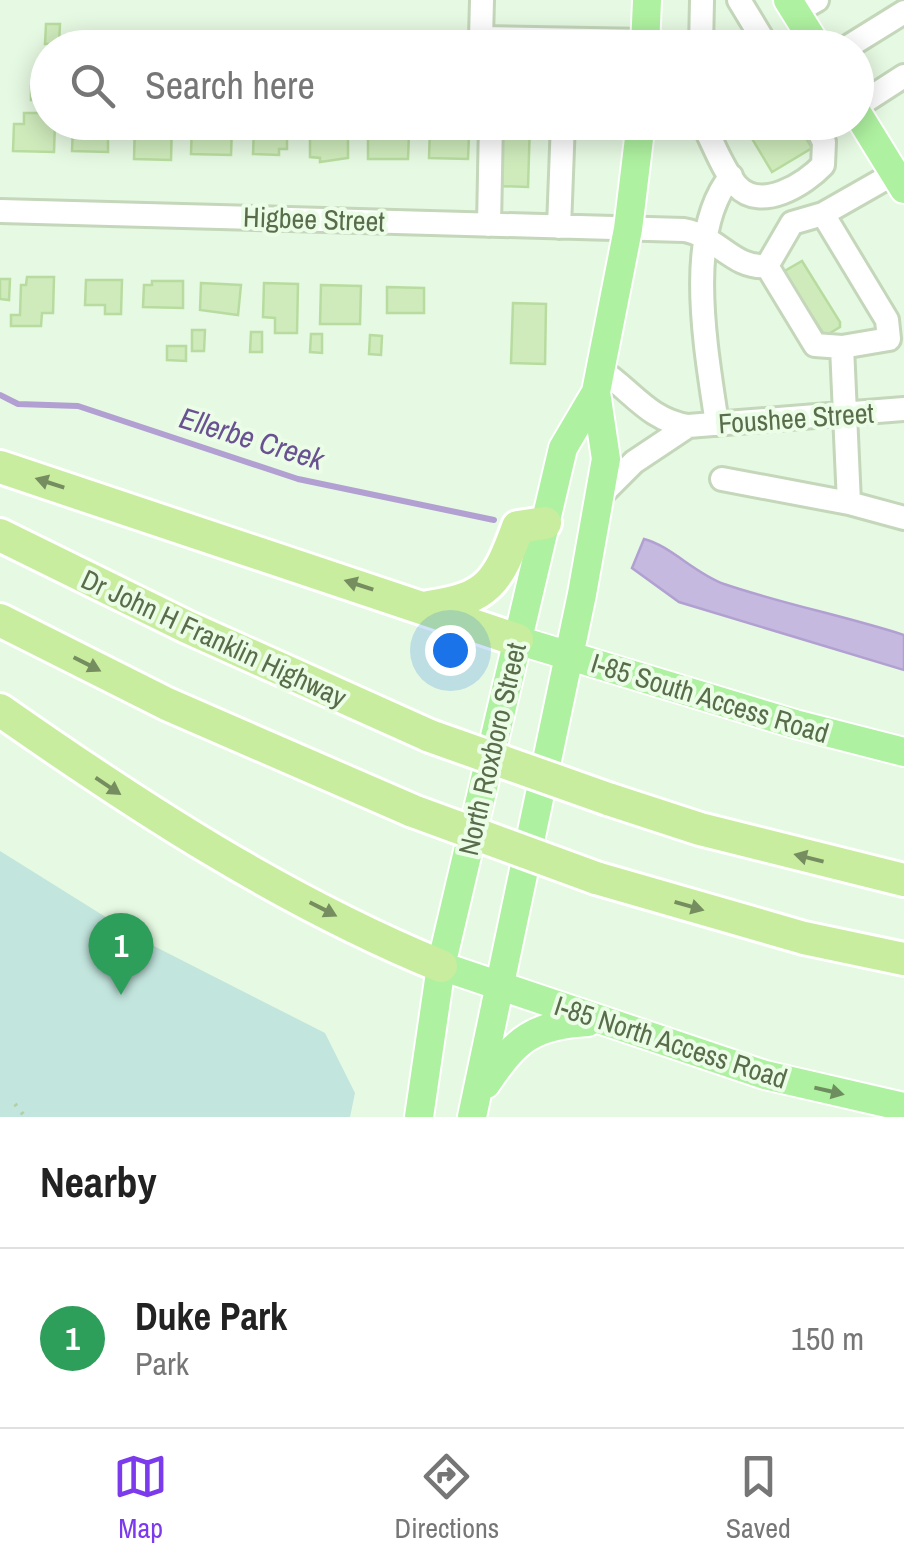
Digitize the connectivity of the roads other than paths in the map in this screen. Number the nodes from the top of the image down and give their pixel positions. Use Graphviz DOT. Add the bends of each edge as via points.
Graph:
graph roads {
  1 [pos="482,0"];
  2 [pos="647,0"];
  3 [pos="702,0"];
  4 [pos="739,0"];
  5 [pos="800,4"];
  6 [pos="904,12"];
  7 [pos="481,30"];
  8 [pos="646,30"];
  9 [pos="701,30"];
  10 [pos="757,30"];
  11 [pos="811,30"];
  12 [pos="874,31"];
  13 [pos="904,76"];
  14 [pos="874,97"];
  15 [pos="874,138"];
  16 [pos="491,140"];
  17 [pos="562,140"];
  18 [pos="639,140"];
  19 [pos="711,140"];
  20 [pos="716,140"];
  21 [pos="814,140"];
  22 [pos="821,140"];
  23 [pos="731,176"];
  24 [pos="901,181"];
  25 [pos="0,211"];
  26 [pos="823,214"];
  27 [pos="489,225"];
  28 [pos="558,227"];
  29 [pos="628,229"];
  30 [pos="706,234"];
  31 [pos="767,266"];
  32 [pos="842,347"];
  33 [pos="598,381"];
  34 [pos="904,410"];
  35 [pos="848,414"];
  36 [pos="717,424"];
  37 [pos="688,426"];
  38 [pos="0,466"];
  39 [pos="722,478"];
  40 [pos="598,498"];
  41 [pos="849,503"];
  42 [pos="904,518"];
  43 [pos="545,522"];
  44 [pos="0,535"];
  45 [pos="428,607"];
  46 [pos="0,620"];
  47 [pos="517,640"];
  48 [pos="569,656"];
  49 [pos="0,710"];
  50 [pos="904,752"];
  51 [pos="904,880"];
  52 [pos="904,959"];
  53 [pos="441,966"];
  54 [pos="500,986"];
  55 [pos="602,1022"];
  56 [pos="474,1107"];
  57 [pos="904,1107"];
  58 [pos="418,1117"];
  1 -- 7 [label="street"];
  2 -- 8 [label="main road"];
  3 -- 9 [label="street"];
  4 -- 10 [label="street"];
  5 -- 11 [label="main road"];
  6 -- 12 [label="street"];
  13 -- 14 [label="street"];
  15 -- 24 [label="main road"];
  16 -- 27 [label="street"];
  17 -- 28 [label="street"];
  18 -- 29 [label="main road, North Roxboro Street"];
  19 -- 23 [label="street"];
  20 -- 21 [label="street" via="752,180 778,183 812,160"];
  22 -- 23 [label="street" via="826,154 814,174 777,194 744,192"];
  23 -- 30 [label="street" via="718,192"];
  24 -- 26 [label="street"];
  25 -- 27 [label="street, Higbee Street"];
  26 -- 31 [label="street" via="792,222"];
  26 -- 32 [label="street" via="888,320 888,339"];
  27 -- 28 [label="street, Higbee Street"];
  28 -- 29 [label="street, Higbee Street"];
  29 -- 30 [label="street, Higbee Street"];
  29 -- 33 [label="main road, North Roxboro Street"];
  30 -- 31 [label="street" via="741,262"];
  30 -- 36 [label="street" via="702,256"];
  31 -- 32 [label="street" via="809,342"];
  32 -- 35 [label="street"];
  33 -- 37 [label="street, Foushee Street" via="630,389 658,418"];
  33 -- 40 [label="main road, North Roxboro Street" via="606,459"];
  33 -- 43 [label="main road, North Roxboro Street" via="563,448"];
  34 -- 35 [label="street, Foushee Street"];
  35 -- 36 [label="street, Foushee Street"];
  35 -- 41 [label="street"];
  36 -- 37 [label="street, Foushee Street"];
  37 -- 40 [label="street, Foushee Street" via="634,462"];
  45 -- 38 [label="highway, one-way"];
  39 -- 41 [label="street"];
  40 -- 48 [label="main road, North Roxboro Street"];
  41 -- 42 [label="street"];
  43 -- 45 [label="highway" via="518,527 506,559 480,594"];
  43 -- 47 [label="main road, North Roxboro Street"];
  51 -- 44 [label="highway, Dr John H Franklin Highway, one-way, bridge" via="738,839 430,736"];
  45 -- 47 [label="highway"];
  46 -- 52 [label="highway, one-way, bridge" via="167,704 413,811 596,878"];
  47 -- 48 [label="main road, I-85 South Access Road"];
  47 -- 53 [label="main road, North Roxboro Street"];
  48 -- 50 [label="main road, I-85 South Access Road"];
  48 -- 54 [label="main road, North Roxboro Street"];
  49 -- 53 [label="highway, one-way" via="236,865"];
  53 -- 54 [label="main road, I-85 North Access Road"];
  53 -- 58 [label="main road, North Roxboro Street"];
  54 -- 55 [label="main road, I-85 North Access Road"];
  54 -- 56 [label="main road, North Roxboro Street"];
  55 -- 56 [label="main road" via="562,1024 524,1038 509,1049"];
  55 -- 57 [label="main road, I-85 North Access Road, one-way" via="766,1075"];
}
